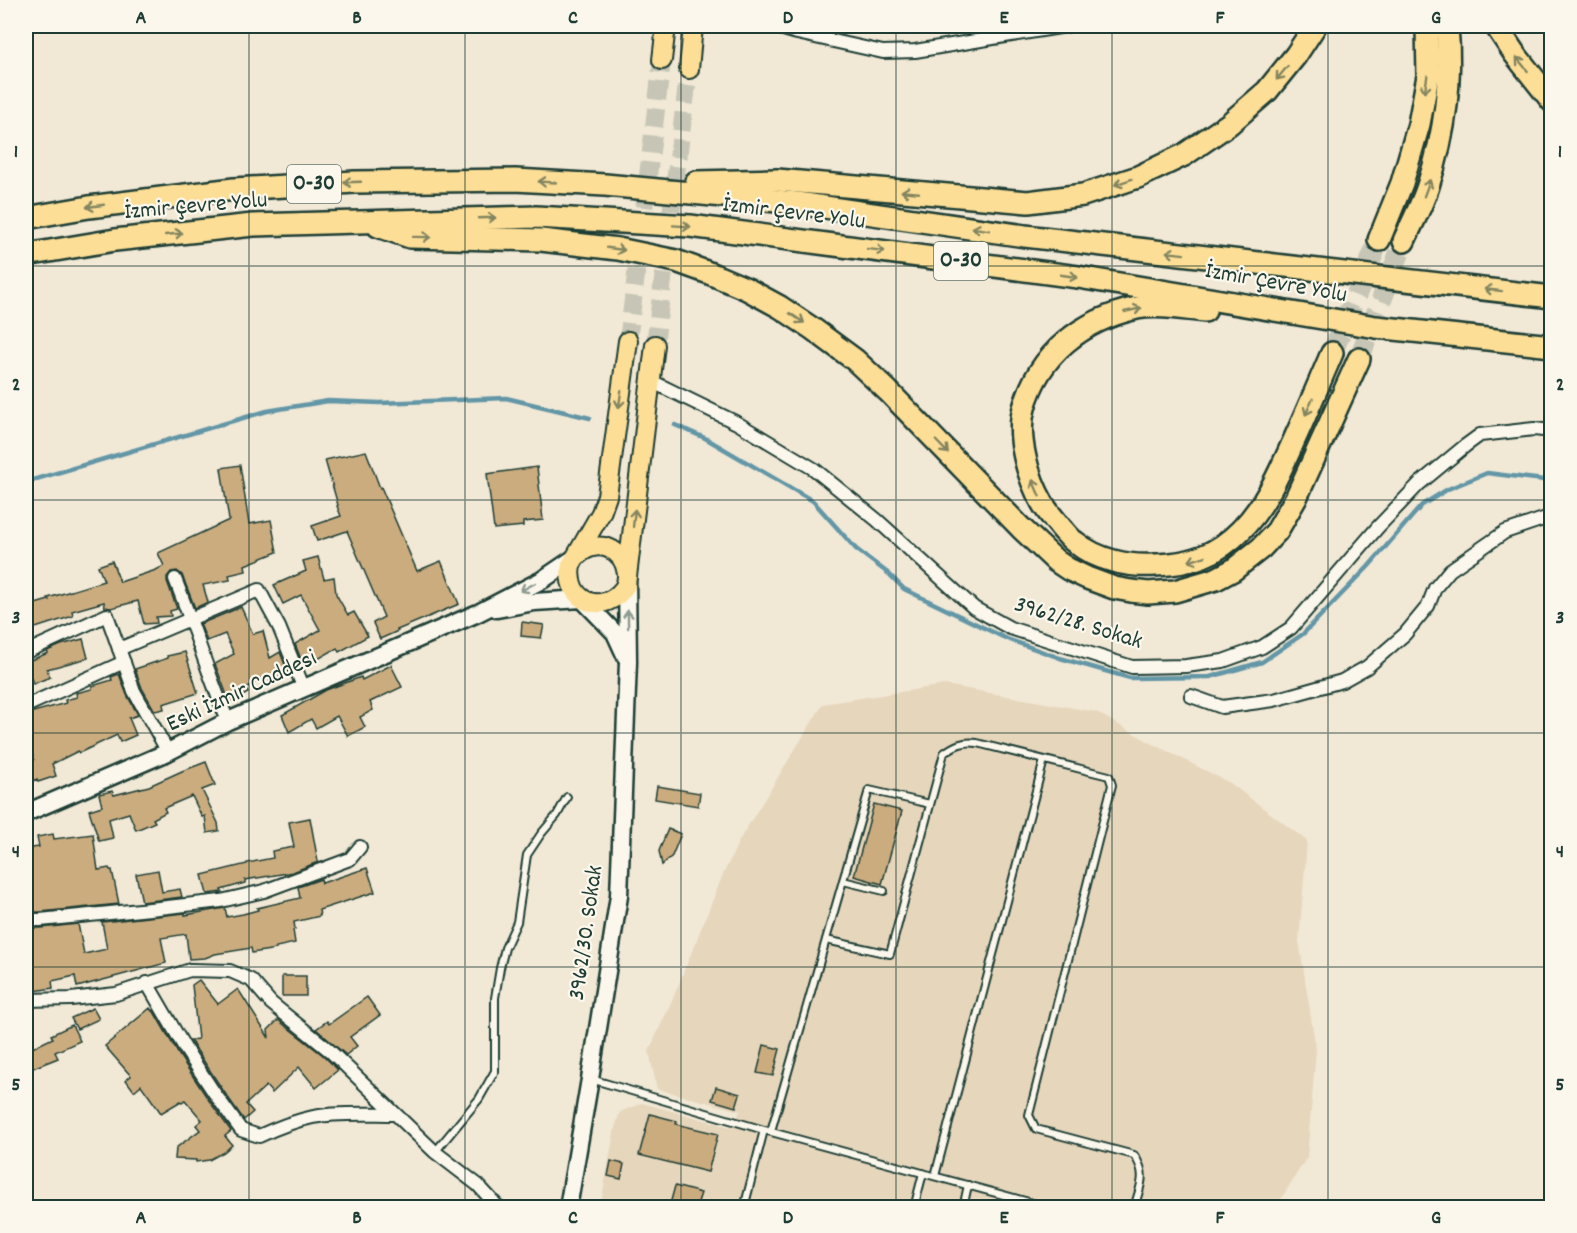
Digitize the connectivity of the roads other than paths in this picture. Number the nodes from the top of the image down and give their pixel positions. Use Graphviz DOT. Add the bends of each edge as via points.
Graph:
graph roads {
  1 [pos="666,26"];
  2 [pos="693,26"];
  3 [pos="773,26"];
  4 [pos="1066,26"];
  5 [pos="1316,26"];
  6 [pos="1427,26"];
  7 [pos="1448,26"];
  8 [pos="1496,26"];
  9 [pos="662,60"];
  10 [pos="689,69"];
  11 [pos="1551,101"];
  12 [pos="605,185"];
  13 [pos="26,218"];
  14 [pos="366,222"];
  15 [pos="1379,240"];
  16 [pos="1404,242"];
  17 [pos="26,255"];
  18 [pos="1551,297"];
  19 [pos="1376,327"];
  20 [pos="628,341"];
  21 [pos="655,345"];
  22 [pos="1551,346"];
  23 [pos="1332,353"];
  24 [pos="1359,359"];
  25 [pos="651,381"];
  26 [pos="1551,432"];
  27 [pos="1551,516"];
  28 [pos="576,557"];
  29 [pos="627,576"];
  30 [pos="175,579"];
  31 [pos="582,598"];
  32 [pos="478,613"];
  33 [pos="191,619"];
  34 [pos="119,649"];
  35 [pos="26,652"];
  36 [pos="124,662"];
  37 [pos="628,662"];
  38 [pos="304,689"];
  39 [pos="1191,696"];
  40 [pos="26,706"];
  41 [pos="228,722"];
  42 [pos="168,752"];
  43 [pos="1044,760"];
  44 [pos="567,797"];
  45 [pos="930,804"];
  46 [pos="26,813"];
  47 [pos="360,847"];
  48 [pos="843,881"];
  49 [pos="884,891"];
  50 [pos="26,920"];
  51 [pos="826,940"];
  52 [pos="147,983"];
  53 [pos="26,1000"];
  54 [pos="590,1078"];
  55 [pos="394,1114"];
  56 [pos="767,1130"];
  57 [pos="435,1152"];
  58 [pos="922,1173"];
  59 [pos="935,1176"];
  60 [pos="968,1185"];
  61 [pos="499,1208"];
  62 [pos="568,1208"];
  63 [pos="744,1208"];
  64 [pos="914,1208"];
  65 [pos="963,1208"];
  66 [pos="1051,1208"];
  67 [pos="1134,1208"];
  1 -- 9 [label="main road"];
  2 -- 10 [label="main road"];
  3 -- 4 [label="street" via="883,52 915,51"];
  5 -- 12 [label="highway, one-way" via="1267,91 1229,124 1184,155 1138,177 1083,195 1028,202 777,180"];
  6 -- 15 [label="highway, one-way" via="1428,76 1419,124 1402,183"];
  16 -- 7 [label="highway, one-way" via="1428,188 1439,146 1448,87"];
  11 -- 8 [label="highway, one-way"];
  12 -- 13 [label="highway, İzmir Çevre Yolu / O-30, one-way" via="515,180 234,189"];
  18 -- 12 [label="highway, İzmir Çevre Yolu / O-30, one-way" via="1025,236 797,203"];
  17 -- 14 [label="highway, İzmir Çevre Yolu / O-30, one-way" via="115,240 253,225"];
  14 -- 19 [label="highway, İzmir Çevre Yolu / O-30, one-way" via="536,217 690,226 1078,277"];
  14 -- 24 [label="highway, one-way" via="410,237 541,240 618,249 676,261 747,289 780,307 855,360 1056,561 1087,578 1131,591 1175,591 1216,579 1261,548 1277,531 1296,498"];
  19 -- 22 [label="highway, İzmir Çevre Yolu / O-30"];
  23 -- 19 [label="highway, one-way" via="1280,473 1264,500 1243,529 1206,556 1185,563 1142,566 1107,560 1074,542 1043,505 1034,487 1024,453 1024,409 1049,357 1088,326 1124,312 1156,307"];
  20 -- 28 [label="main road, one-way" via="607,496"];
  21 -- 25 [label="main road"];
  25 -- 26 [label="street, 3962/28. Sokak" via="736,423 814,469 974,608 1010,628 1132,667 1224,661 1262,647 1291,628 1394,510 1465,446 1480,435 1534,429"];
  29 -- 25 [label="main road, one-way"];
  27 -- 39 [label="street" via="1505,532 1450,570 1406,634 1367,667 1342,681 1274,700 1222,707"];
  28 -- 29 [label="main road" via="595,546 610,549 622,559"];
  28 -- 31 [label="main road" via="570,582"];
  28 -- 32 [label="street, Eski İzmir Caddesi, one-way" via="542,580"];
  29 -- 31 [label="main road" via="621,594 608,602 594,604"];
  37 -- 29 [label="street, 3962/30. Sokak, one-way"];
  30 -- 33 [label="street"];
  31 -- 32 [label="street, Eski İzmir Caddesi"];
  31 -- 37 [label="street" via="615,633"];
  32 -- 38 [label="street, Eski İzmir Caddesi"];
  33 -- 34 [label="street"];
  33 -- 38 [label="street" via="259,590"];
  33 -- 41 [label="street"];
  34 -- 35 [label="street" via="107,615"];
  34 -- 36 [label="street"];
  36 -- 40 [label="street"];
  36 -- 42 [label="street" via="134,691"];
  37 -- 54 [label="street, 3962/30. Sokak" via="619,896"];
  38 -- 41 [label="street, Eski İzmir Caddesi"];
  41 -- 42 [label="street, Eski İzmir Caddesi"];
  42 -- 46 [label="street, Eski İzmir Caddesi"];
  43 -- 45 [label="lane" via="977,743 955,745 944,753"];
  43 -- 59 [label="lane"];
  43 -- 67 [label="lane" via="1110,776 1113,785 1029,1115 1036,1129 1134,1155 1143,1176"];
  44 -- 57 [label="lane" via="527,855 517,922 505,948 495,998 495,1071 478,1099"];
  45 -- 48 [label="lane" via="869,790"];
  45 -- 51 [label="lane" via="890,954"];
  47 -- 50 [label="street" via="350,859 264,891 221,901"];
  48 -- 49 [label="lane"];
  48 -- 51 [label="lane"];
  51 -- 56 [label="lane"];
  52 -- 53 [label="street" via="116,994"];
  52 -- 55 [label="street" via="190,970 230,972 251,980 271,1003 328,1050"];
  52 -- 55 [label="street" via="186,1050 241,1130 259,1136 315,1116"];
  54 -- 56 [label="lane"];
  54 -- 62 [label="street, 3962/30. Sokak"];
  55 -- 57 [label="street"];
  56 -- 58 [label="lane"];
  56 -- 63 [label="lane"];
  57 -- 61 [label="street" via="478,1185"];
  58 -- 59 [label="lane"];
  58 -- 64 [label="lane"];
  59 -- 60 [label="lane"];
  60 -- 65 [label="lane"];
  60 -- 66 [label="lane"];
}
